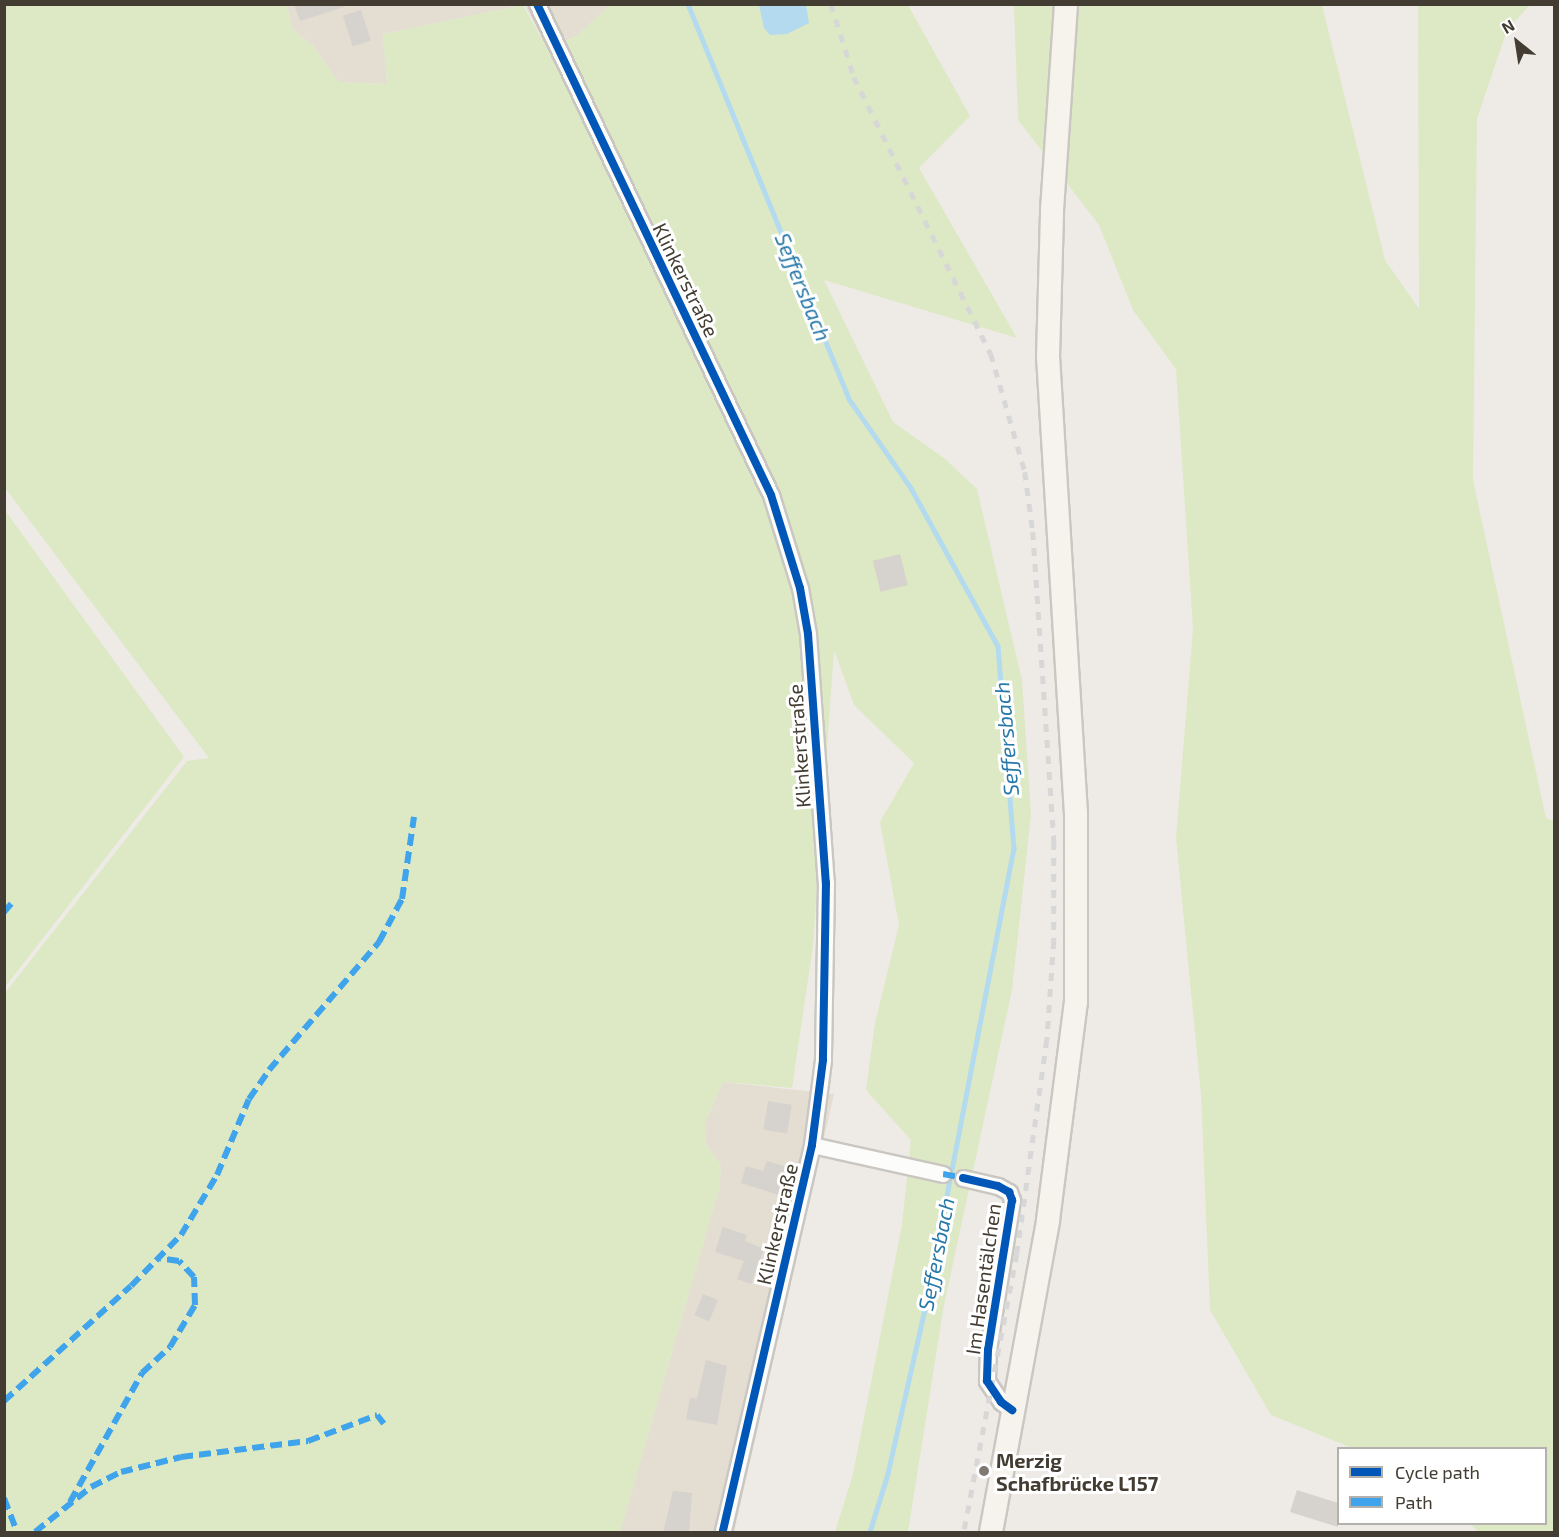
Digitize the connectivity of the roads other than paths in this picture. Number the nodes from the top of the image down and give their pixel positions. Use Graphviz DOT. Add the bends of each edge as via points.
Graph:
graph roads {
  1 [pos="537,4"];
  2 [pos="1066,4"];
  3 [pos="812,1145"];
  4 [pos="943,1174"];
  5 [pos="963,1178"];
  6 [pos="1012,1410"];
  7 [pos="723,1533"];
  8 [pos="991,1533"];
  1 -- 3 [label="street, Klinkerstraße" via="771,495 800,588 808,634 826,883 823,1060"];
  2 -- 6 [label="main road" via="1052,210 1048,357 1076,814 1077,981 1062,1138"];
  3 -- 4 [label="street"];
  3 -- 7 [label="street, Klinkerstraße"];
  5 -- 6 [label="street, Im Hasentälchen" via="998,1186 1009,1192 1012,1200 988,1350 987,1381 1001,1402"];
  6 -- 8 [label="main road"];
}
